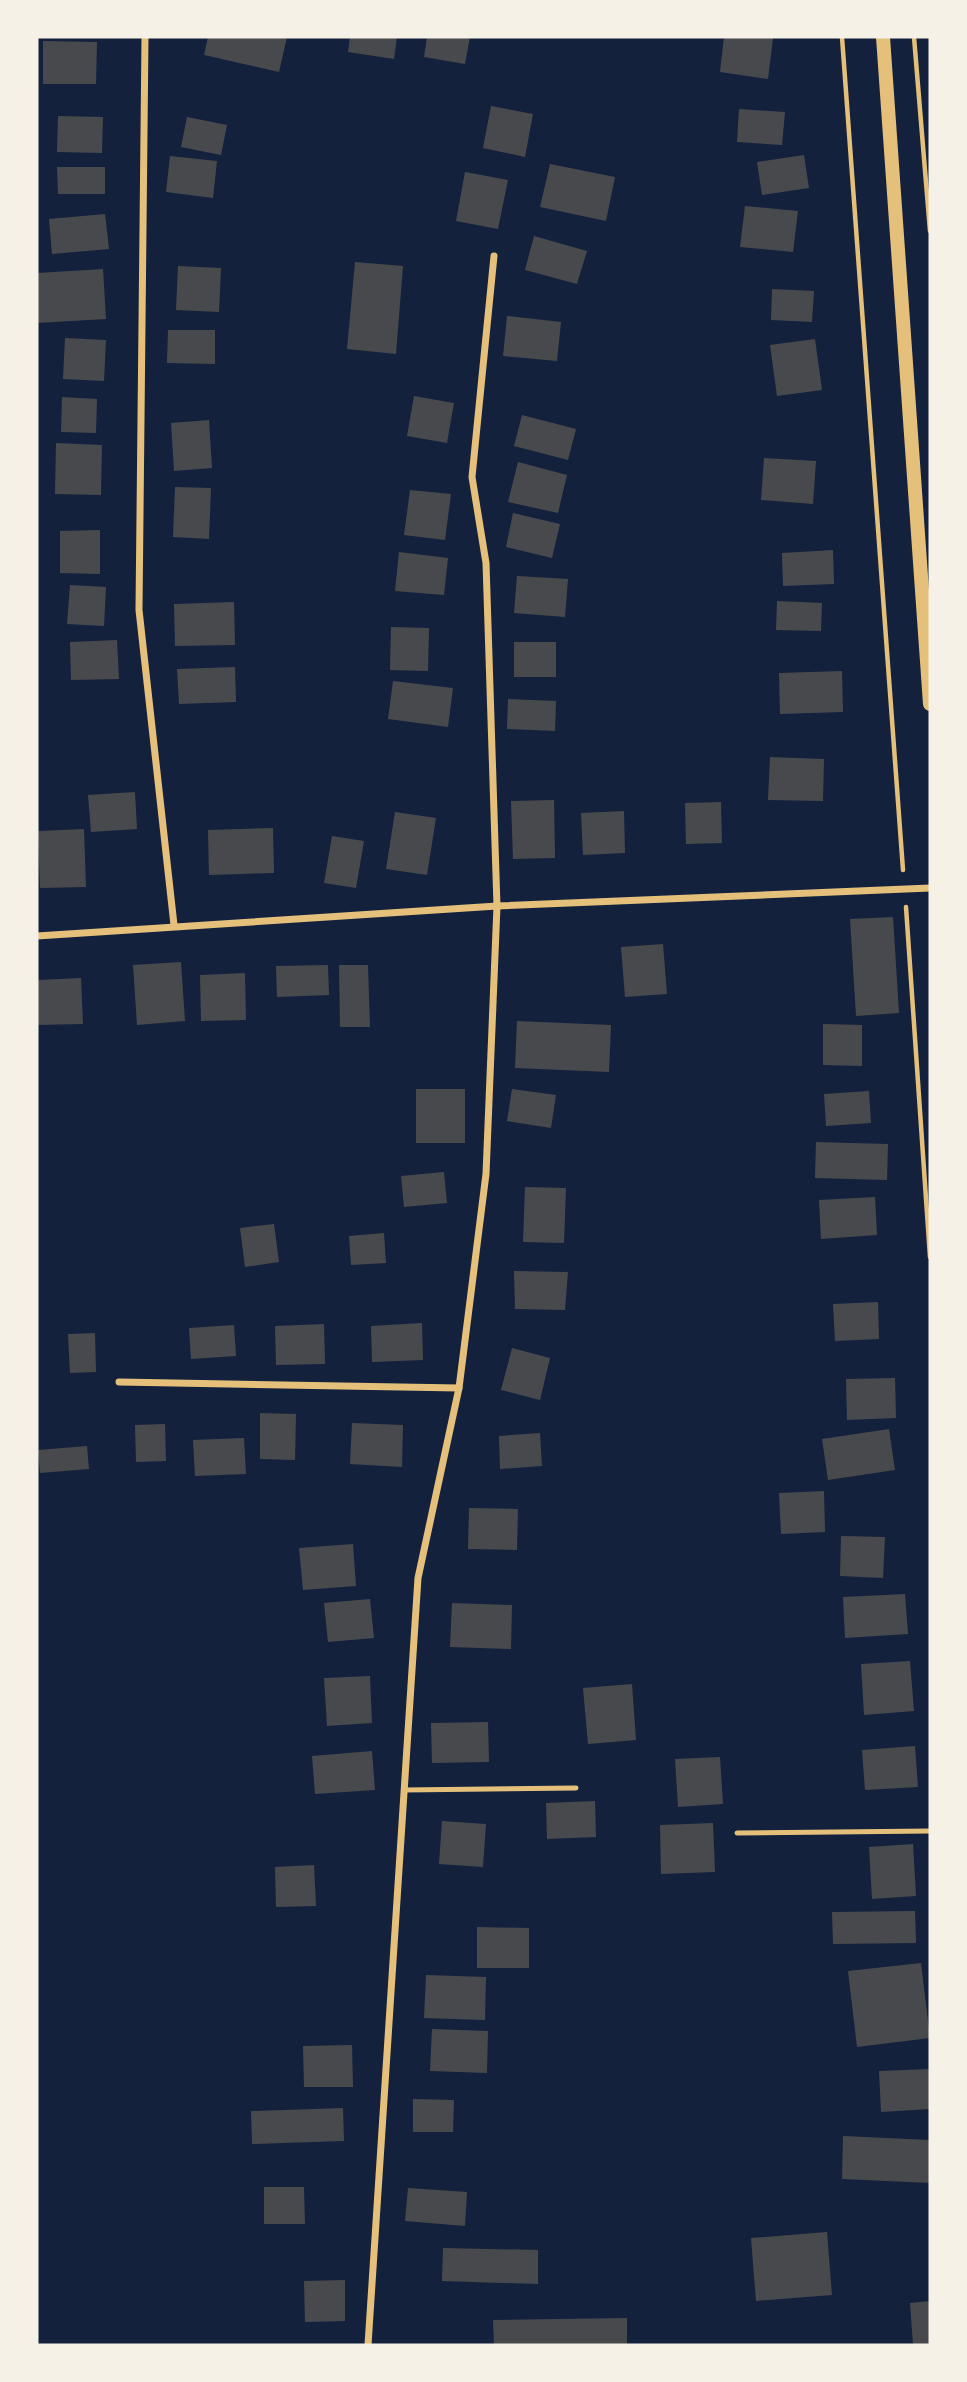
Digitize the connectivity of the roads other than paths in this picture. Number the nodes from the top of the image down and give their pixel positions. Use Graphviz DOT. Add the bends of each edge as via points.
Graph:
graph roads {
  1 [pos="145,37"];
  2 [pos="883,37"];
  3 [pos="494,256"];
  4 [pos="930,704"];
  5 [pos="930,888"];
  6 [pos="497,906"];
  7 [pos="174,925"];
  8 [pos="37,936"];
  9 [pos="119,1382"];
  10 [pos="459,1388"];
  11 [pos="576,1788"];
  12 [pos="404,1790"];
  13 [pos="930,1831"];
  14 [pos="737,1833"];
  15 [pos="368,2345"];
  1 -- 7 [label="street" via="139,610"];
  2 -- 4 [label="main road"];
  3 -- 6 [label="street" via="472,477 486,563"];
  5 -- 6 [label="street"];
  6 -- 7 [label="street"];
  6 -- 10 [label="street" via="486,1174"];
  7 -- 8 [label="street"];
  9 -- 10 [label="street"];
  10 -- 12 [label="street" via="418,1577"];
  11 -- 12 [label="lane"];
  12 -- 15 [label="street"];
  13 -- 14 [label="lane"];
}
